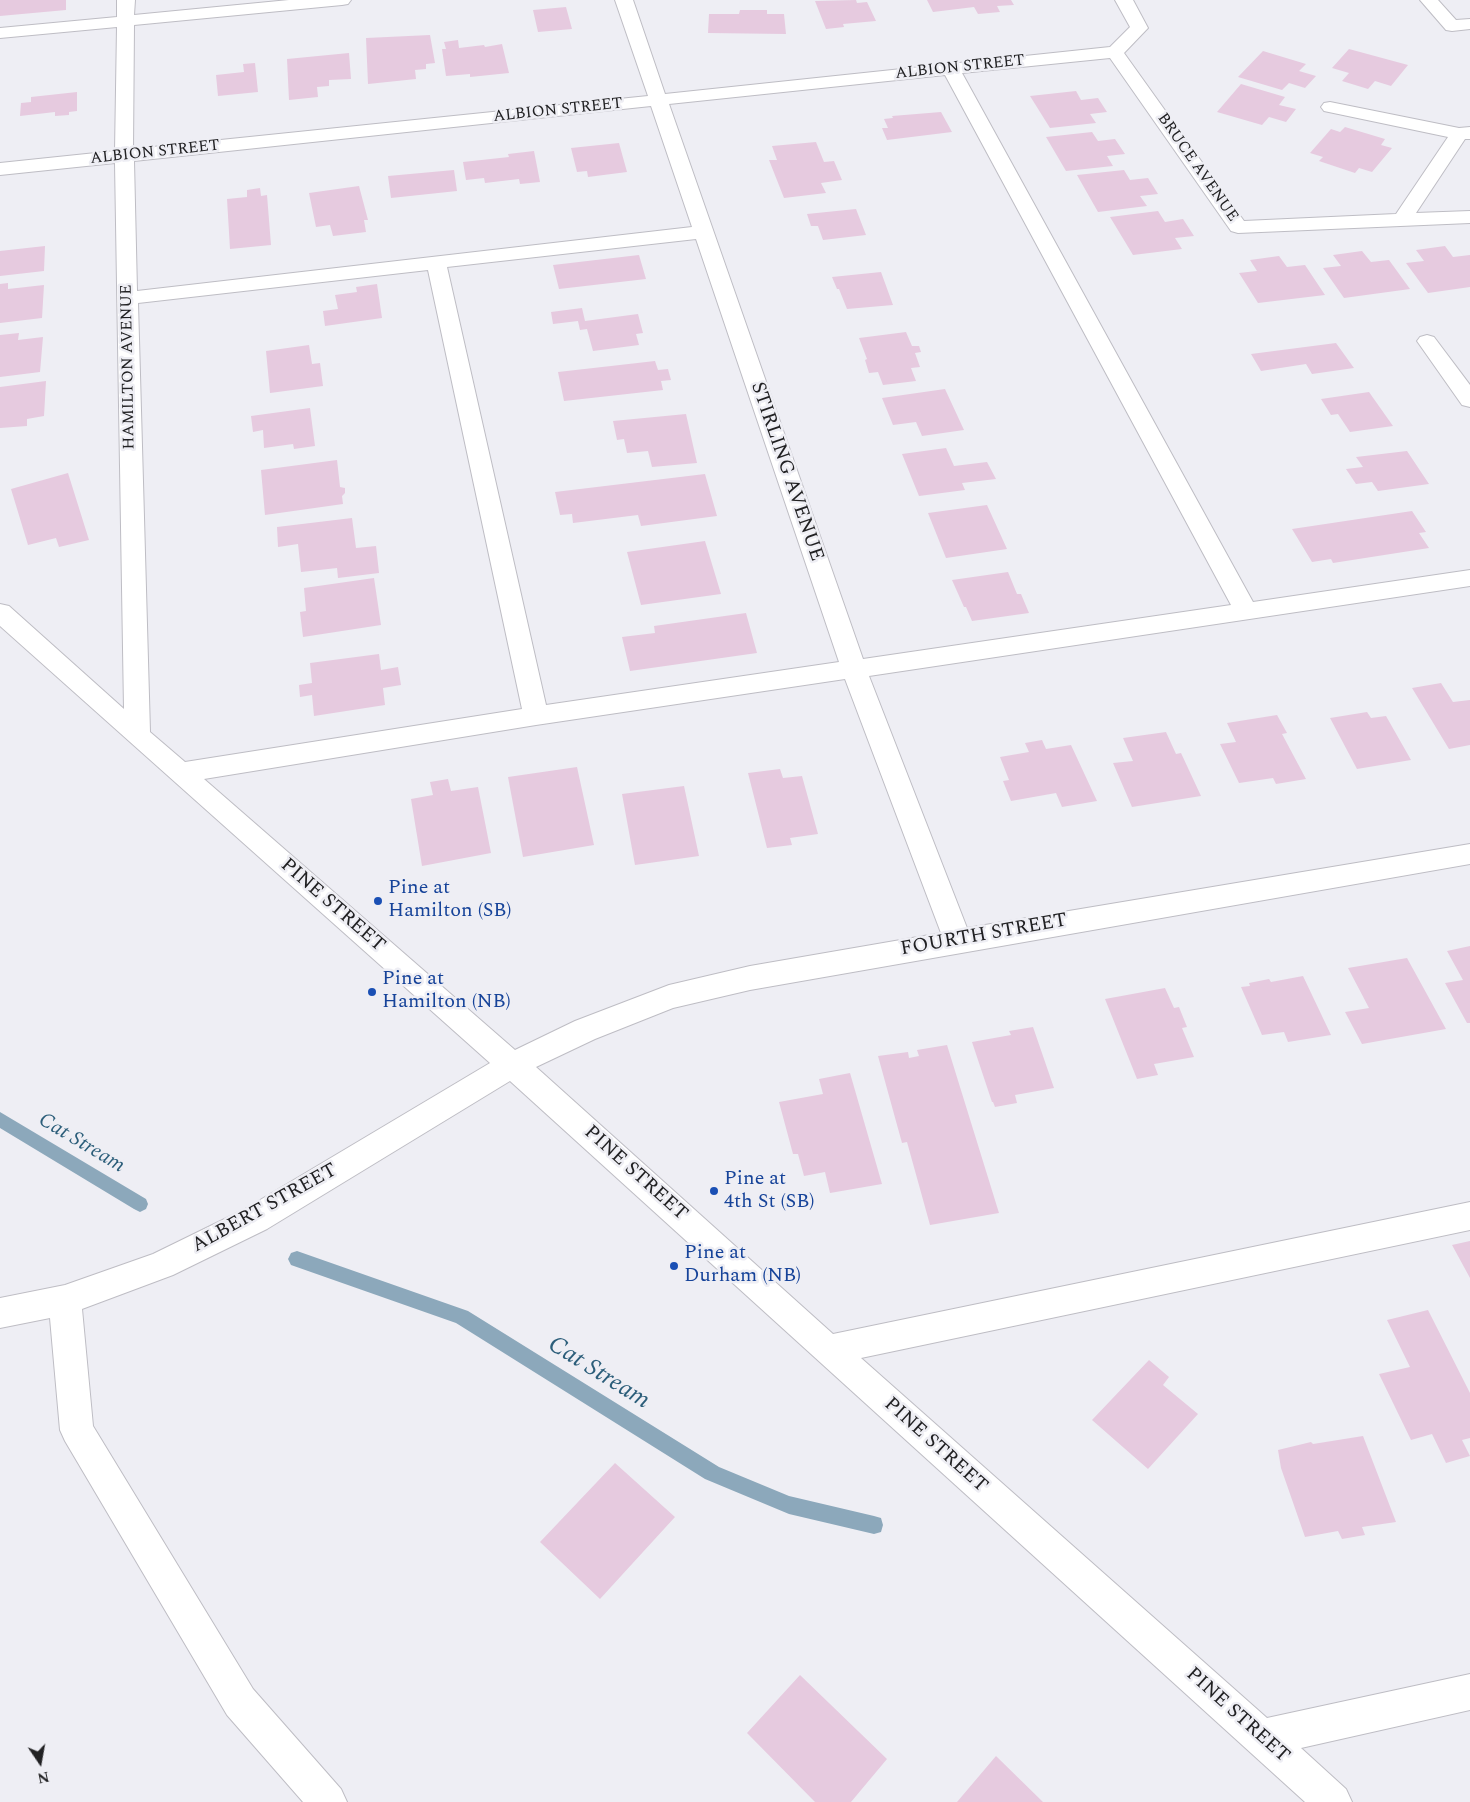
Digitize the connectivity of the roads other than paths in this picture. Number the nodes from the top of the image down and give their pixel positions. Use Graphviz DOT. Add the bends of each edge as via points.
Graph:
graph roads {
  1 [pos="342,0"];
  2 [pos="624,0"];
  3 [pos="1124,0"];
  4 [pos="1429,0"];
  5 [pos="126,10"];
  6 [pos="1470,24"];
  7 [pos="0,33"];
  8 [pos="1115,52"];
  9 [pos="951,69"];
  10 [pos="659,100"];
  11 [pos="1330,108"];
  12 [pos="1464,133"];
  13 [pos="124,156"];
  14 [pos="0,169"];
  15 [pos="1470,217"];
  16 [pos="1403,218"];
  17 [pos="704,232"];
  18 [pos="436,262"];
  19 [pos="127,298"];
  20 [pos="1427,340"];
  21 [pos="1470,400"];
  22 [pos="1470,578"];
  23 [pos="0,612"];
  24 [pos="1246,612"];
  25 [pos="854,670"];
  26 [pos="536,716"];
  27 [pos="137,735"];
  28 [pos="180,773"];
  29 [pos="1470,854"];
  30 [pos="958,941"];
  31 [pos="512,1065"];
  32 [pos="1470,1216"];
  33 [pos="65,1300"];
  34 [pos="0,1313"];
  35 [pos="828,1350"];
  36 [pos="1470,1692"];
  37 [pos="1263,1738"];
  38 [pos="328,1802"];
  39 [pos="1333,1802"];
  1 -- 5 [label="street"];
  2 -- 10 [label="street, STIRLING AVENUE"];
  3 -- 8 [label="street" via="1139,28"];
  4 -- 6 [label="street" via="1452,26"];
  5 -- 7 [label="street"];
  5 -- 13 [label="street, HAMILTON AVENUE"];
  8 -- 9 [label="street, ALBION STREET"];
  8 -- 16 [label="street, BRUCE AVENUE" via="1238,227"];
  9 -- 10 [label="street, ALBION STREET"];
  9 -- 24 [label="street"];
  10 -- 13 [label="street, ALBION STREET"];
  10 -- 17 [label="street, STIRLING AVENUE"];
  11 -- 12 [label="street"];
  12 -- 16 [label="street"];
  13 -- 14 [label="street, ALBION STREET"];
  13 -- 19 [label="street, HAMILTON AVENUE"];
  15 -- 16 [label="street, BRUCE AVENUE"];
  17 -- 18 [label="street"];
  17 -- 25 [label="street, STIRLING AVENUE"];
  18 -- 19 [label="street"];
  18 -- 26 [label="street"];
  19 -- 27 [label="street, HAMILTON AVENUE"];
  20 -- 21 [label="street"];
  22 -- 24 [label="street"];
  23 -- 27 [label="street, PINE STREET"];
  24 -- 25 [label="street"];
  25 -- 26 [label="street"];
  25 -- 30 [label="street, STIRLING AVENUE"];
  26 -- 28 [label="street"];
  27 -- 28 [label="street, PINE STREET"];
  28 -- 31 [label="street, PINE STREET"];
  29 -- 30 [label="street, FOURTH STREET"];
  30 -- 31 [label="street, FOURTH STREET" via="750,978 669,997 585,1030"];
  31 -- 33 [label="street, ALBERT STREET" via="256,1218 162,1265"];
  31 -- 35 [label="street, PINE STREET"];
  32 -- 35 [label="street"];
  33 -- 34 [label="street, ALBERT STREET"];
  33 -- 38 [label="street" via="77,1430 240,1702"];
  35 -- 37 [label="street, PINE STREET"];
  36 -- 37 [label="street"];
  37 -- 39 [label="street, PINE STREET"];
}
